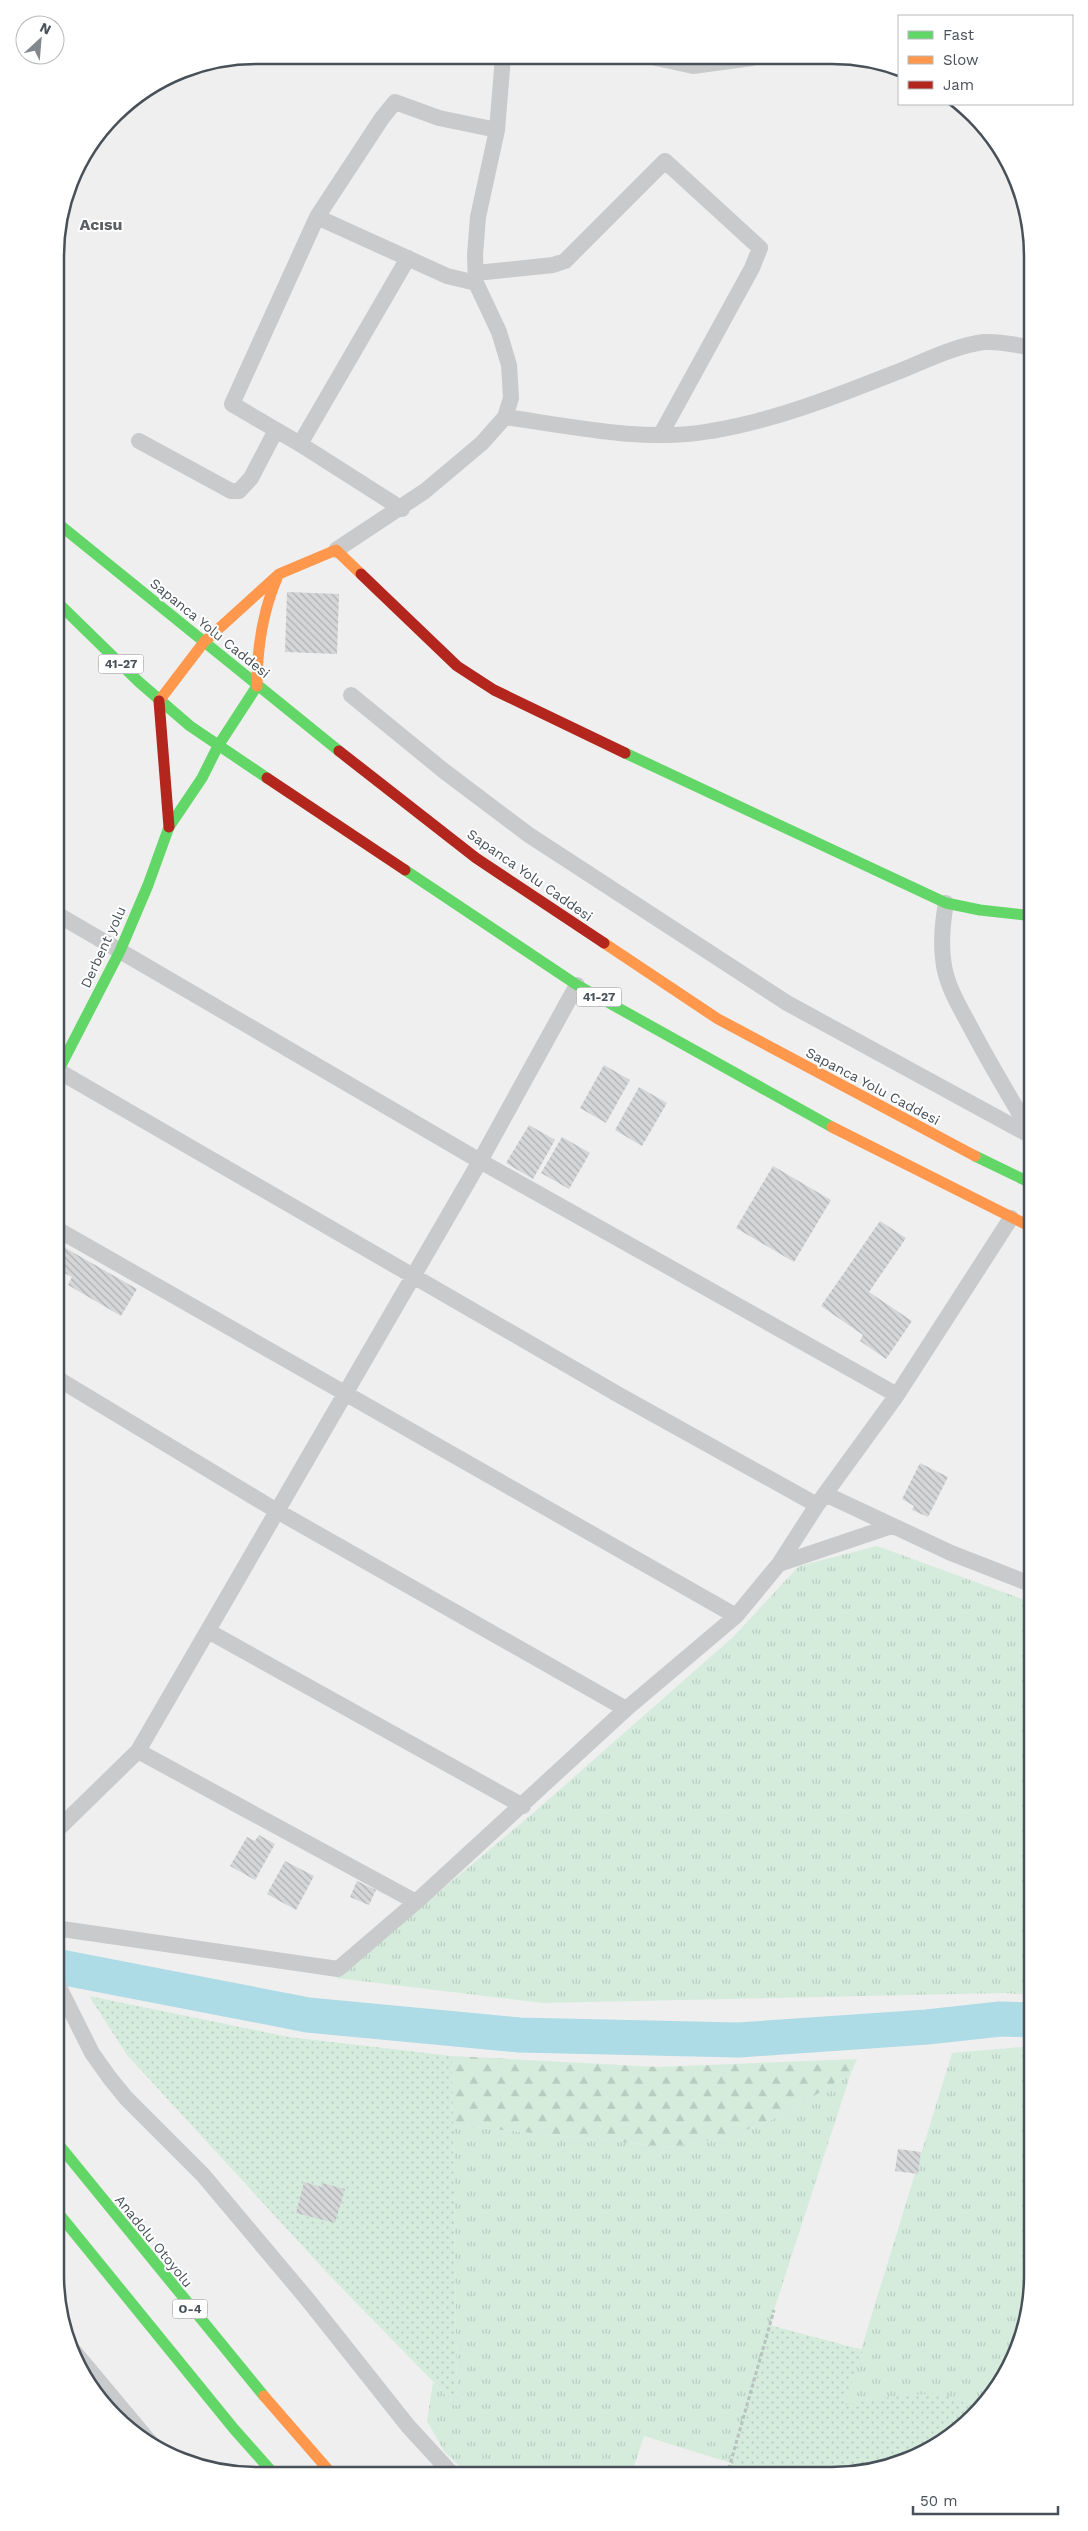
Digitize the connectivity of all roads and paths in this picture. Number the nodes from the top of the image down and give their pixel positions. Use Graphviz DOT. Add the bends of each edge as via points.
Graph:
graph roads {
  1 [pos="502,64"];
  2 [pos="683,64"];
  3 [pos="708,64"];
  4 [pos="497,130"];
  5 [pos="317,217"];
  6 [pos="408,258"];
  7 [pos="476,278"];
  8 [pos="1024,346"];
  9 [pos="504,417"];
  10 [pos="276,430"];
  11 [pos="661,434"];
  12 [pos="139,441"];
  13 [pos="300,444"];
  14 [pos="402,509"];
  15 [pos="64,528"];
  16 [pos="336,550"];
  17 [pos="279,574"];
  18 [pos="64,609"];
  19 [pos="204,642"];
  20 [pos="257,686"];
  21 [pos="351,695"];
  22 [pos="159,700"];
  23 [pos="218,746"];
  24 [pos="169,827"];
  25 [pos="946,903"];
  26 [pos="1024,915"];
  27 [pos="64,918"];
  28 [pos="120,951"];
  29 [pos="577,985"];
  30 [pos="64,1057"];
  31 [pos="64,1077"];
  32 [pos="1024,1121"];
  33 [pos="1024,1131"];
  34 [pos="480,1161"];
  35 [pos="1024,1180"];
  36 [pos="1012,1218"];
  37 [pos="1024,1224"];
  38 [pos="64,1233"];
  39 [pos="412,1276"];
  40 [pos="64,1382"];
  41 [pos="345,1394"];
  42 [pos="897,1395"];
  43 [pos="821,1499"];
  44 [pos="277,1511"];
  45 [pos="892,1526"];
  46 [pos="779,1564"];
  47 [pos="1024,1581"];
  48 [pos="736,1616"];
  49 [pos="208,1631"];
  50 [pos="626,1709"];
  51 [pos="138,1751"];
  52 [pos="523,1806"];
  53 [pos="64,1823"];
  54 [pos="416,1902"];
  55 [pos="64,1929"];
  56 [pos="64,1996"];
  57 [pos="64,2151"];
  58 [pos="64,2220"];
  59 [pos="774,2310"];
  60 [pos="87,2367"];
  61 [pos="138,2427"];
  62 [pos="268,2467"];
  63 [pos="326,2467"];
  64 [pos="446,2467"];
  65 [pos="730,2467"];
  1 -- 4 [label="street"];
  2 -- 3 [label="street"];
  4 -- 5 [label="street" via="439,118 395,102"];
  4 -- 7 [label="street" via="478,217"];
  5 -- 6 [label="street"];
  5 -- 10 [label="street" via="232,404"];
  6 -- 7 [label="street" via="447,276"];
  6 -- 13 [label="street"];
  7 -- 9 [label="street" via="509,365 510,398"];
  7 -- 11 [label="street" via="565,261 665,161 760,248"];
  8 -- 11 [label="street" via="1007,343 973,344 800,407 731,427 689,434"];
  9 -- 11 [label="street" via="590,429"];
  9 -- 14 [label="street" via="482,443"];
  10 -- 12 [label="street" via="251,478 238,491 231,491"];
  10 -- 13 [label="street"];
  13 -- 14 [label="street"];
  14 -- 16 [label="street"];
  15 -- 19 [label="main road, Sapanca Yolu Caddesi"];
  16 -- 17 [label="main road"];
  16 -- 25 [label="main road" via="457,666 494,690"];
  17 -- 19 [label="main road"];
  17 -- 20 [label="main road" via="266,602 260,628"];
  18 -- 22 [label="main road, 41-27"];
  19 -- 20 [label="main road, Sapanca Yolu Caddesi"];
  19 -- 22 [label="main road"];
  20 -- 23 [label="main road"];
  20 -- 35 [label="main road, Sapanca Yolu Caddesi" via="476,858 718,1019 942,1140"];
  21 -- 33 [label="street" via="528,835 787,1003"];
  22 -- 23 [label="main road, 41-27"];
  22 -- 24 [label="main road"];
  23 -- 24 [label="main road" via="202,778"];
  23 -- 29 [label="main road, 41-27"];
  24 -- 28 [label="main road, Derbent yolu"];
  25 -- 26 [label="main road"];
  25 -- 32 [label="street" via="942,947 945,972 955,1000"];
  27 -- 28 [label="street"];
  28 -- 30 [label="main road, Derbent yolu"];
  28 -- 34 [label="street"];
  29 -- 34 [label="street"];
  29 -- 36 [label="main road, 41-27" via="840,1131"];
  31 -- 39 [label="street"];
  34 -- 39 [label="street"];
  34 -- 42 [label="street"];
  36 -- 37 [label="main road, 41-27"];
  36 -- 42 [label="street"];
  38 -- 41 [label="street"];
  39 -- 41 [label="street"];
  39 -- 43 [label="street"];
  40 -- 44 [label="street"];
  41 -- 44 [label="street"];
  41 -- 48 [label="street"];
  42 -- 43 [label="street"];
  43 -- 45 [label="street"];
  43 -- 46 [label="street"];
  44 -- 49 [label="street"];
  44 -- 50 [label="street"];
  45 -- 46 [label="street"];
  45 -- 47 [label="street"];
  46 -- 48 [label="street"];
  48 -- 50 [label="street"];
  49 -- 51 [label="street"];
  49 -- 52 [label="street"];
  50 -- 52 [label="street"];
  51 -- 53 [label="street"];
  51 -- 54 [label="street"];
  52 -- 54 [label="street"];
  54 -- 55 [label="street" via="338,1970"];
  56 -- 64 [label="street" via="92,2053 126,2098 202,2175 308,2300 408,2426"];
  57 -- 63 [label="main road, Anadolu Otoyolu / O-4" via="265,2400"];
  58 -- 62 [label="main road"];
  59 -- 65 [label="path"];
  60 -- 61 [label="street"];
}
